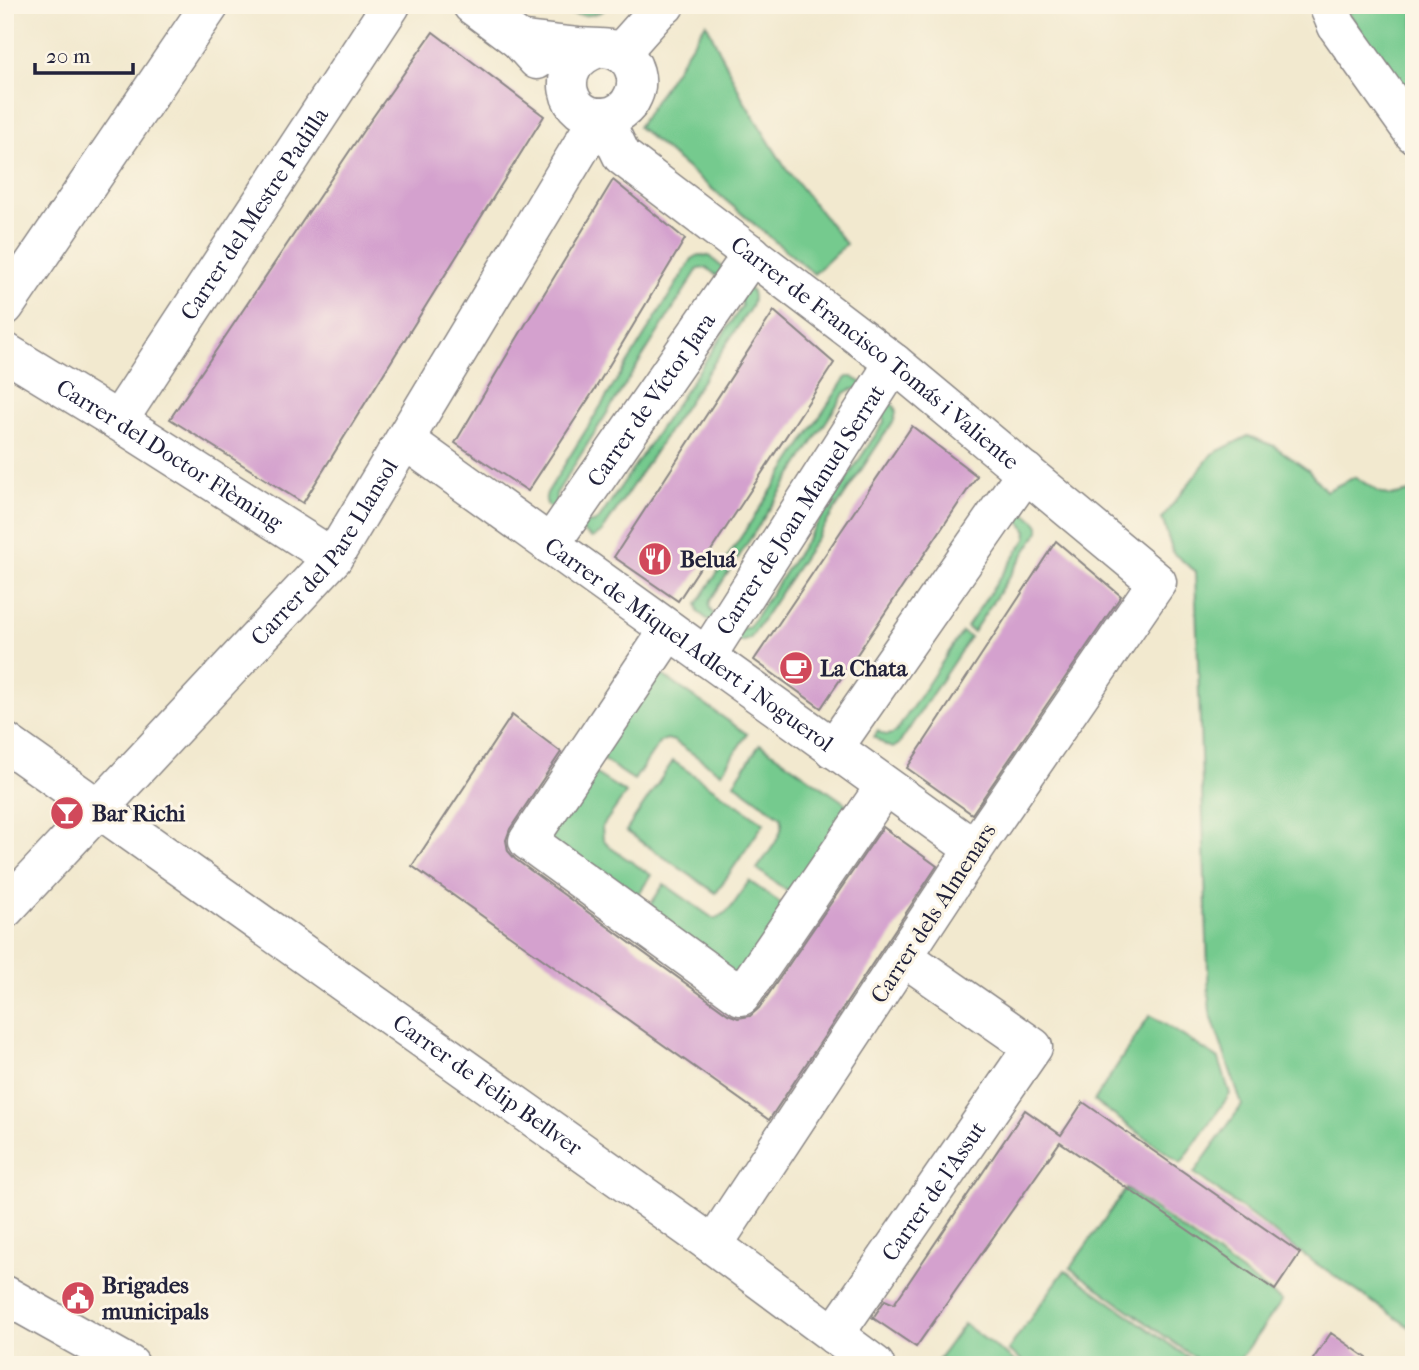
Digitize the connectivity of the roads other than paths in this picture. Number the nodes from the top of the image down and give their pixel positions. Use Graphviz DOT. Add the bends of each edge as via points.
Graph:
graph roads {
  1 [pos="210,5"];
  2 [pos="391,5"];
  3 [pos="472,5"];
  4 [pos="1328,5"];
  5 [pos="662,6"];
  6 [pos="519,40"];
  7 [pos="608,51"];
  8 [pos="586,117"];
  9 [pos="1414,134"];
  10 [pos="752,254"];
  11 [pos="5,306"];
  12 [pos="5,352"];
  13 [pos="894,363"];
  14 [pos="118,421"];
  15 [pos="405,440"];
  16 [pos="1026,472"];
  17 [pos="550,545"];
  18 [pos="333,558"];
  19 [pos="1157,582"];
  20 [pos="669,630"];
  21 [pos="706,657"];
  22 [pos="5,742"];
  23 [pos="834,749"];
  24 [pos="886,786"];
  25 [pos="99,807"];
  26 [pos="974,849"];
  27 [pos="5,909"];
  28 [pos="904,957"];
  29 [pos="713,1245"];
  30 [pos="5,1295"];
  31 [pos="834,1335"];
  32 [pos="130,1365"];
  33 [pos="875,1365"];
  1 -- 11 [label="street"];
  2 -- 14 [label="street, Carrer del Mestre Padilla"];
  3 -- 6 [label="street, Carrer de Francisco Tomás i Valiente"];
  4 -- 9 [label="street" via="1337,26"];
  5 -- 7 [label="street"];
  6 -- 7 [label="street"];
  6 -- 8 [label="street, Carrer de Francisco Tomás i Valiente"];
  7 -- 8 [label="street" via="584,53 569,71 568,83"];
  7 -- 8 [label="street" via="629,61 635,71 635,93 621,111"];
  8 -- 10 [label="street, Carrer de Francisco Tomás i Valiente" via="622,156"];
  8 -- 15 [label="street, Carrer del Pare Llansol"];
  10 -- 13 [label="street, Carrer de Francisco Tomás i Valiente"];
  10 -- 17 [label="street, Carrer de Víctor Jara"];
  12 -- 14 [label="street, Carrer del Doctor Flèming"];
  13 -- 16 [label="street, Carrer de Francisco Tomás i Valiente"];
  13 -- 21 [label="street, Carrer de Joan Manuel Serrat"];
  14 -- 18 [label="street, Carrer del Doctor Flèming"];
  15 -- 17 [label="street, Carrer de Miquel Adlert i Noguerol"];
  15 -- 18 [label="street, Carrer del Pare Llansol"];
  16 -- 19 [label="street, Carrer de Francisco Tomás i Valiente"];
  16 -- 23 [label="street"];
  17 -- 20 [label="street, Carrer de Miquel Adlert i Noguerol"];
  18 -- 25 [label="street, Carrer del Pare Llansol"];
  19 -- 26 [label="street, Carrer dels Almenars"];
  20 -- 21 [label="street, Carrer de Miquel Adlert i Noguerol"];
  20 -- 24 [label="street" via="528,841 741,996"];
  21 -- 23 [label="street, Carrer de Miquel Adlert i Noguerol"];
  22 -- 25 [label="street, Carrer de Felip Bellver"];
  23 -- 24 [label="street, Carrer de Miquel Adlert i Noguerol"];
  24 -- 26 [label="street, Carrer de Miquel Adlert i Noguerol"];
  25 -- 27 [label="street, Carrer del Pare Llansol"];
  25 -- 29 [label="street, Carrer de Felip Bellver"];
  26 -- 28 [label="street, Carrer dels Almenars"];
  28 -- 29 [label="street, Carrer dels Almenars"];
  28 -- 31 [label="street, Carrer de l'Assut" via="1033,1047"];
  29 -- 31 [label="street, Carrer de Felip Bellver"];
  30 -- 32 [label="street"];
  31 -- 33 [label="street, Carrer de Felip Bellver"];
}
